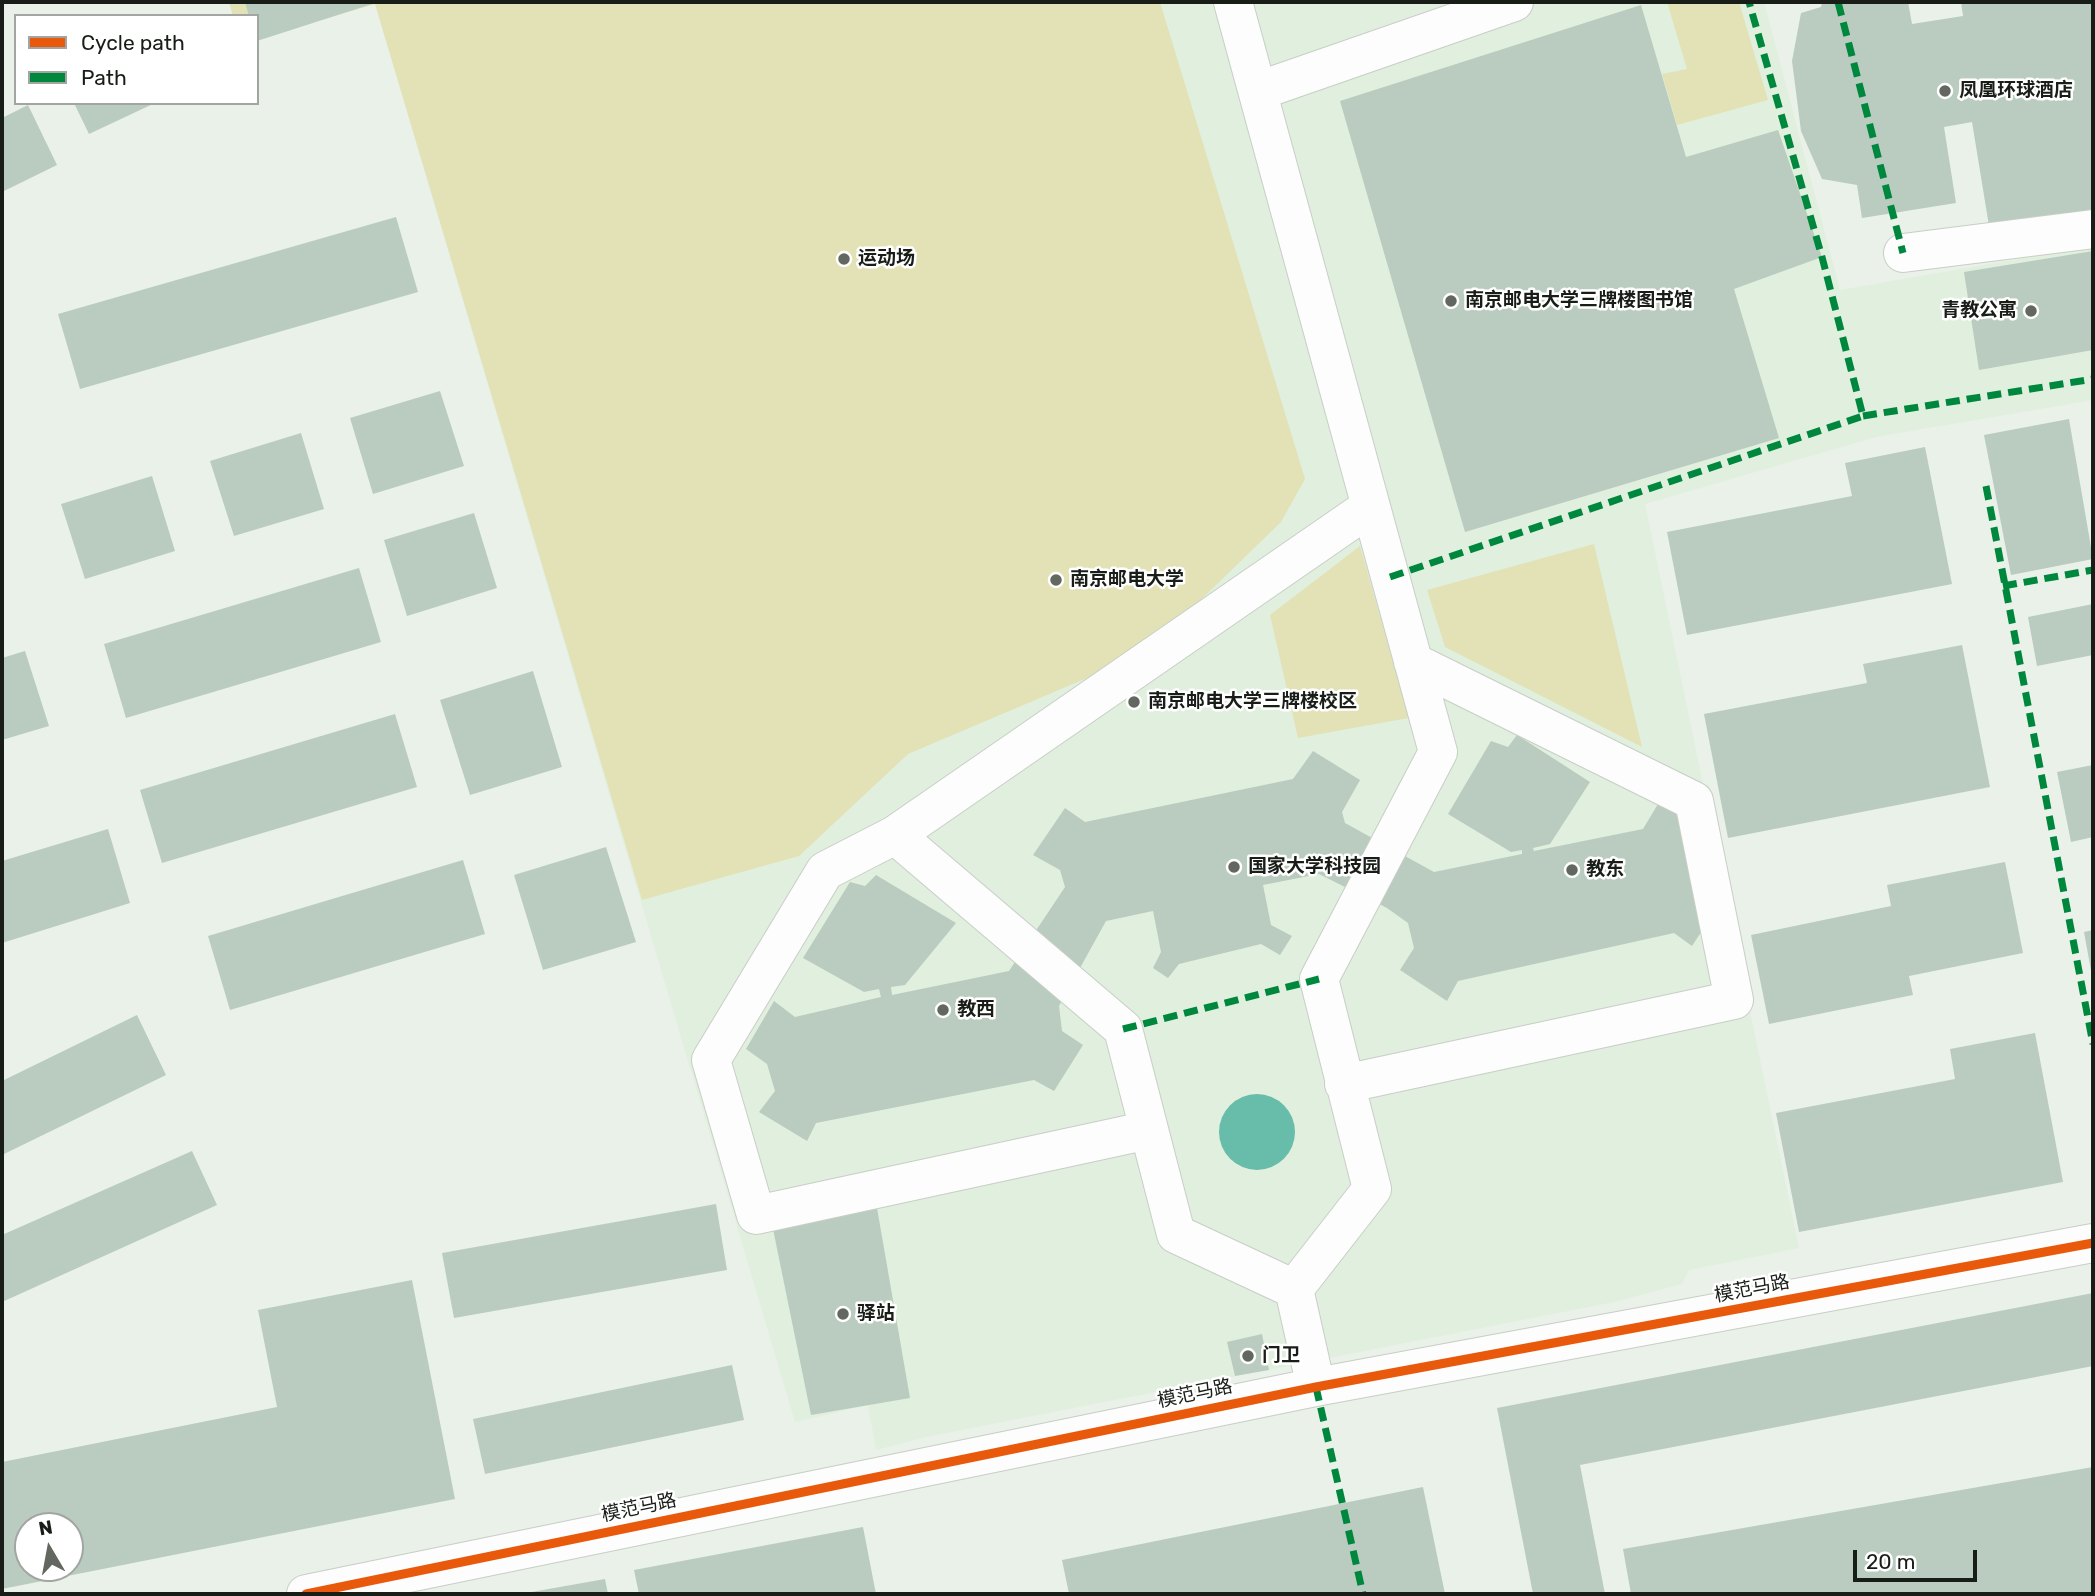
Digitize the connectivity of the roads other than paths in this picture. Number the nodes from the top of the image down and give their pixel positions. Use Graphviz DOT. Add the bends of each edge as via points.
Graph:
graph roads {
  1 [pos="1233,2"];
  2 [pos="1514,2"];
  3 [pos="1258,91"];
  4 [pos="2093,229"];
  5 [pos="1903,253"];
  6 [pos="1370,507"];
  7 [pos="1413,662"];
  8 [pos="895,835"];
  9 [pos="1344,1084"];
  10 [pos="1149,1130"];
  11 [pos="2093,1243"];
  12 [pos="1294,1289"];
  13 [pos="1316,1387"];
  14 [pos="306,1594"];
  1 -- 3 [label="street"];
  2 -- 3 [label="street"];
  3 -- 6 [label="street"];
  4 -- 5 [label="street"];
  6 -- 7 [label="street"];
  6 -- 8 [label="street"];
  7 -- 9 [label="street" via="1438,752 1319,979"];
  7 -- 9 [label="street" via="1694,801 1734,1000"];
  8 -- 10 [label="street" via="1123,1029"];
  8 -- 10 [label="street" via="825,871 710,1060 756,1215"];
  9 -- 12 [label="street" via="1372,1189"];
  10 -- 12 [label="street" via="1176,1234"];
  11 -- 13 [label="street, 模范马路"];
  12 -- 13 [label="street"];
  13 -- 14 [label="street, 模范马路"];
}
